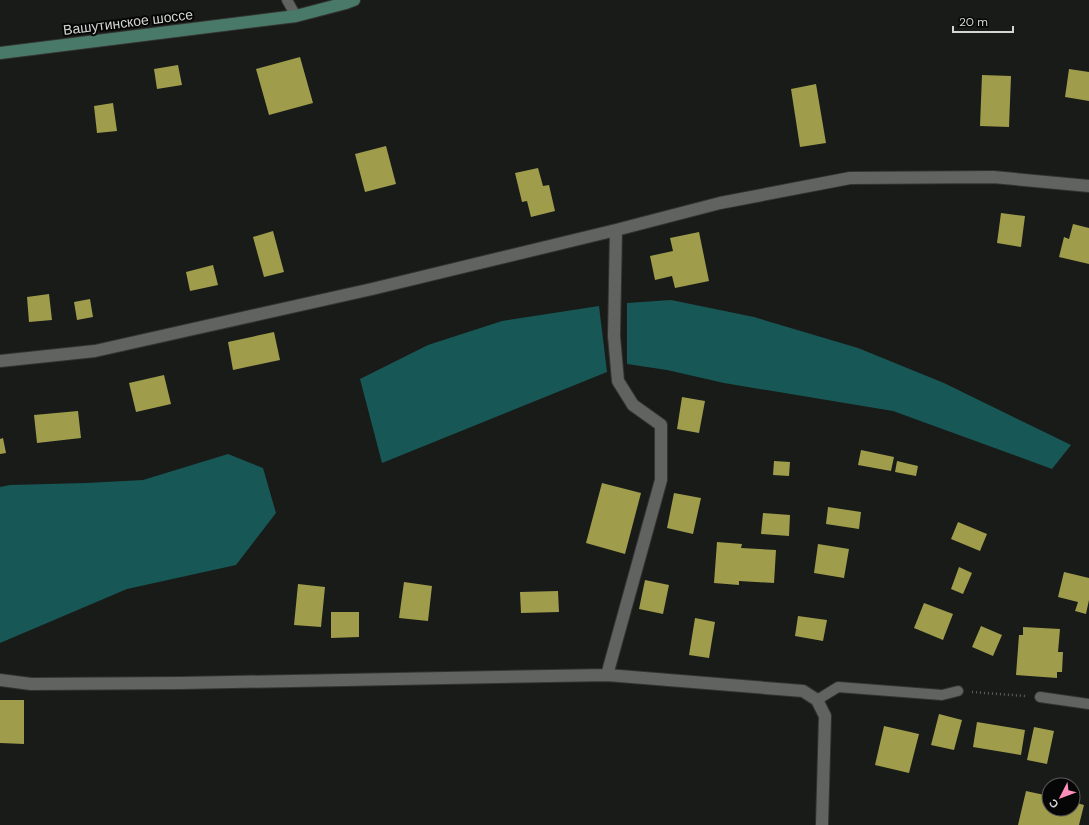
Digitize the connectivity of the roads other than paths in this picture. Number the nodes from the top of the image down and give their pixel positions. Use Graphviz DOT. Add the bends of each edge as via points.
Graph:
graph roads {
  1 [pos="287,0"];
  2 [pos="354,0"];
  3 [pos="296,16"];
  4 [pos="0,54"];
  5 [pos="1089,186"];
  6 [pos="616,230"];
  7 [pos="0,361"];
  8 [pos="607,675"];
  9 [pos="0,680"];
  10 [pos="958,691"];
  11 [pos="1040,697"];
  12 [pos="817,700"];
  13 [pos="1089,704"];
  14 [pos="822,825"];
  1 -- 3 [label="lane"];
  2 -- 3 [label="street, Вашутинское шоссе"];
  3 -- 4 [label="street, Вашутинское шоссе"];
  5 -- 6 [label="street" via="993,177 850,178 720,203"];
  6 -- 7 [label="street" via="372,289 95,351"];
  6 -- 8 [label="street" via="614,336 618,381 633,404 661,425 661,480"];
  8 -- 9 [label="street" via="181,683 31,684"];
  8 -- 12 [label="street" via="803,691"];
  10 -- 12 [label="lane" via="942,695 838,687"];
  11 -- 13 [label="lane"];
  12 -- 14 [label="street" via="825,716"];
}
